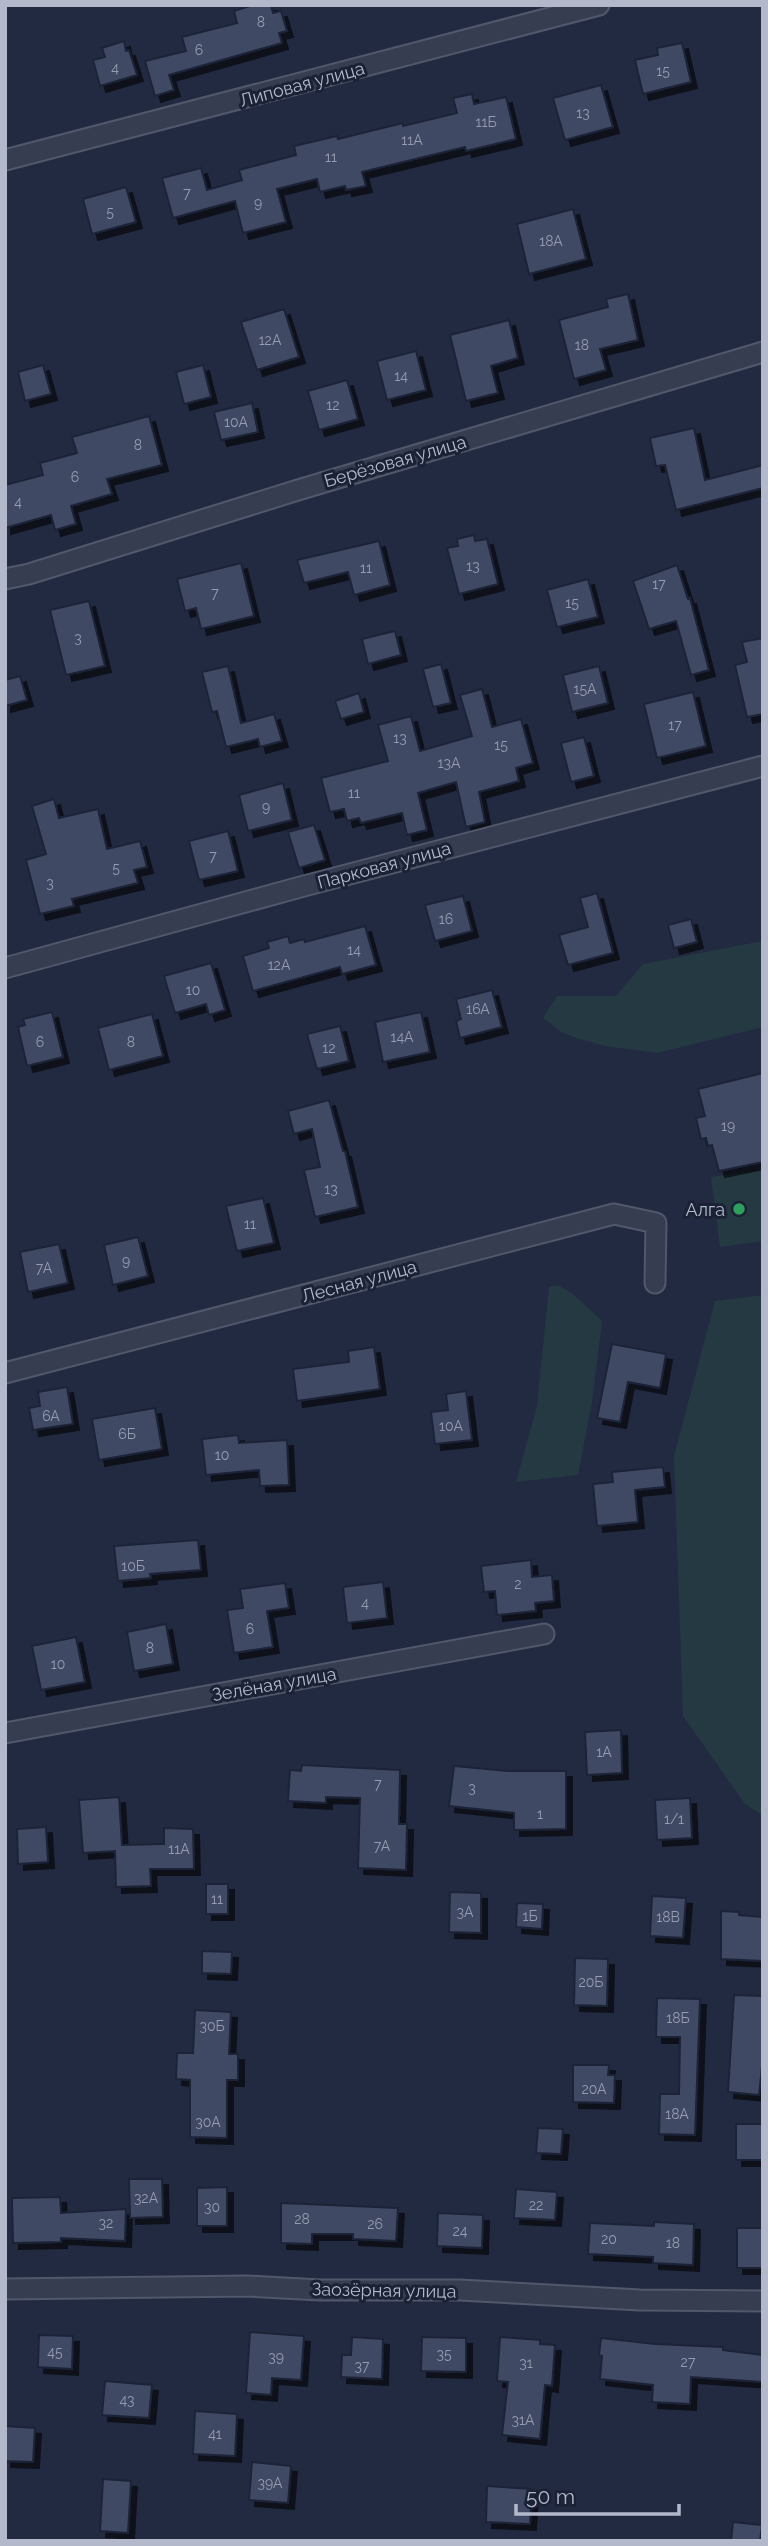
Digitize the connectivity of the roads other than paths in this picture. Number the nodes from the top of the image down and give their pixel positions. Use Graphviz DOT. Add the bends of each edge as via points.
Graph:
graph roads {
  1 [pos="599,5"];
  2 [pos="5,160"];
  3 [pos="763,352"];
  4 [pos="5,579"];
  5 [pos="763,766"];
  6 [pos="5,968"];
  7 [pos="655,1283"];
  8 [pos="5,1373"];
  9 [pos="544,1634"];
  10 [pos="5,1733"];
  11 [pos="5,2289"];
  12 [pos="763,2301"];
  1 -- 2 [label="street, Липовая улица"];
  3 -- 4 [label="street, Берёзовая улица"];
  5 -- 6 [label="street, Парковая улица"];
  7 -- 8 [label="street, Лесная улица" via="656,1223 614,1214"];
  9 -- 10 [label="street, Зелёная улица"];
  11 -- 12 [label="street, Заозёрная улица" via="247,2286"];
}
